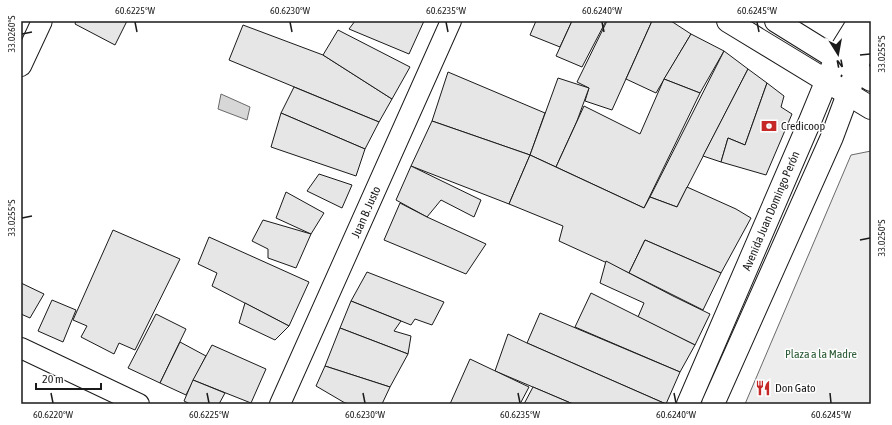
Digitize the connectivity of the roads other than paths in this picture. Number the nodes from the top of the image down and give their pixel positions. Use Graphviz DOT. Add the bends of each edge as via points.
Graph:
graph roads {
  1 [pos="42,21"];
  2 [pos="451,21"];
  3 [pos="728,21"];
  4 [pos="776,21"];
  5 [pos="859,21"];
  6 [pos="871,33"];
  7 [pos="836,58"];
  8 [pos="21,66"];
  9 [pos="864,75"];
  10 [pos="827,80"];
  11 [pos="848,94"];
  12 [pos="871,108"];
  13 [pos="21,348"];
  14 [pos="139,404"];
  15 [pos="280,404"];
  16 [pos="688,404"];
  17 [pos="713,404"];
  1 -- 8 [label="street"];
  2 -- 15 [label="street, Juan B. Justo"];
  3 -- 10 [label="main road"];
  4 -- 7 [label="main road"];
  5 -- 7 [label="main road, Avenida Juan Domingo Perón"];
  6 -- 9 [label="main road, Avenida Juan Domingo Perón" via="866,40"];
  7 -- 9 [label="main road"];
  7 -- 10 [label="main road, Avenida Juan Domingo Perón"];
  9 -- 11 [label="main road, Avenida Juan Domingo Perón"];
  10 -- 11 [label="main road"];
  10 -- 16 [label="main road, Avenida Juan Domingo Perón"];
  11 -- 12 [label="main road"];
  11 -- 17 [label="main road, Avenida Juan Domingo Perón" via="832,137"];
  13 -- 14 [label="street"];
}
